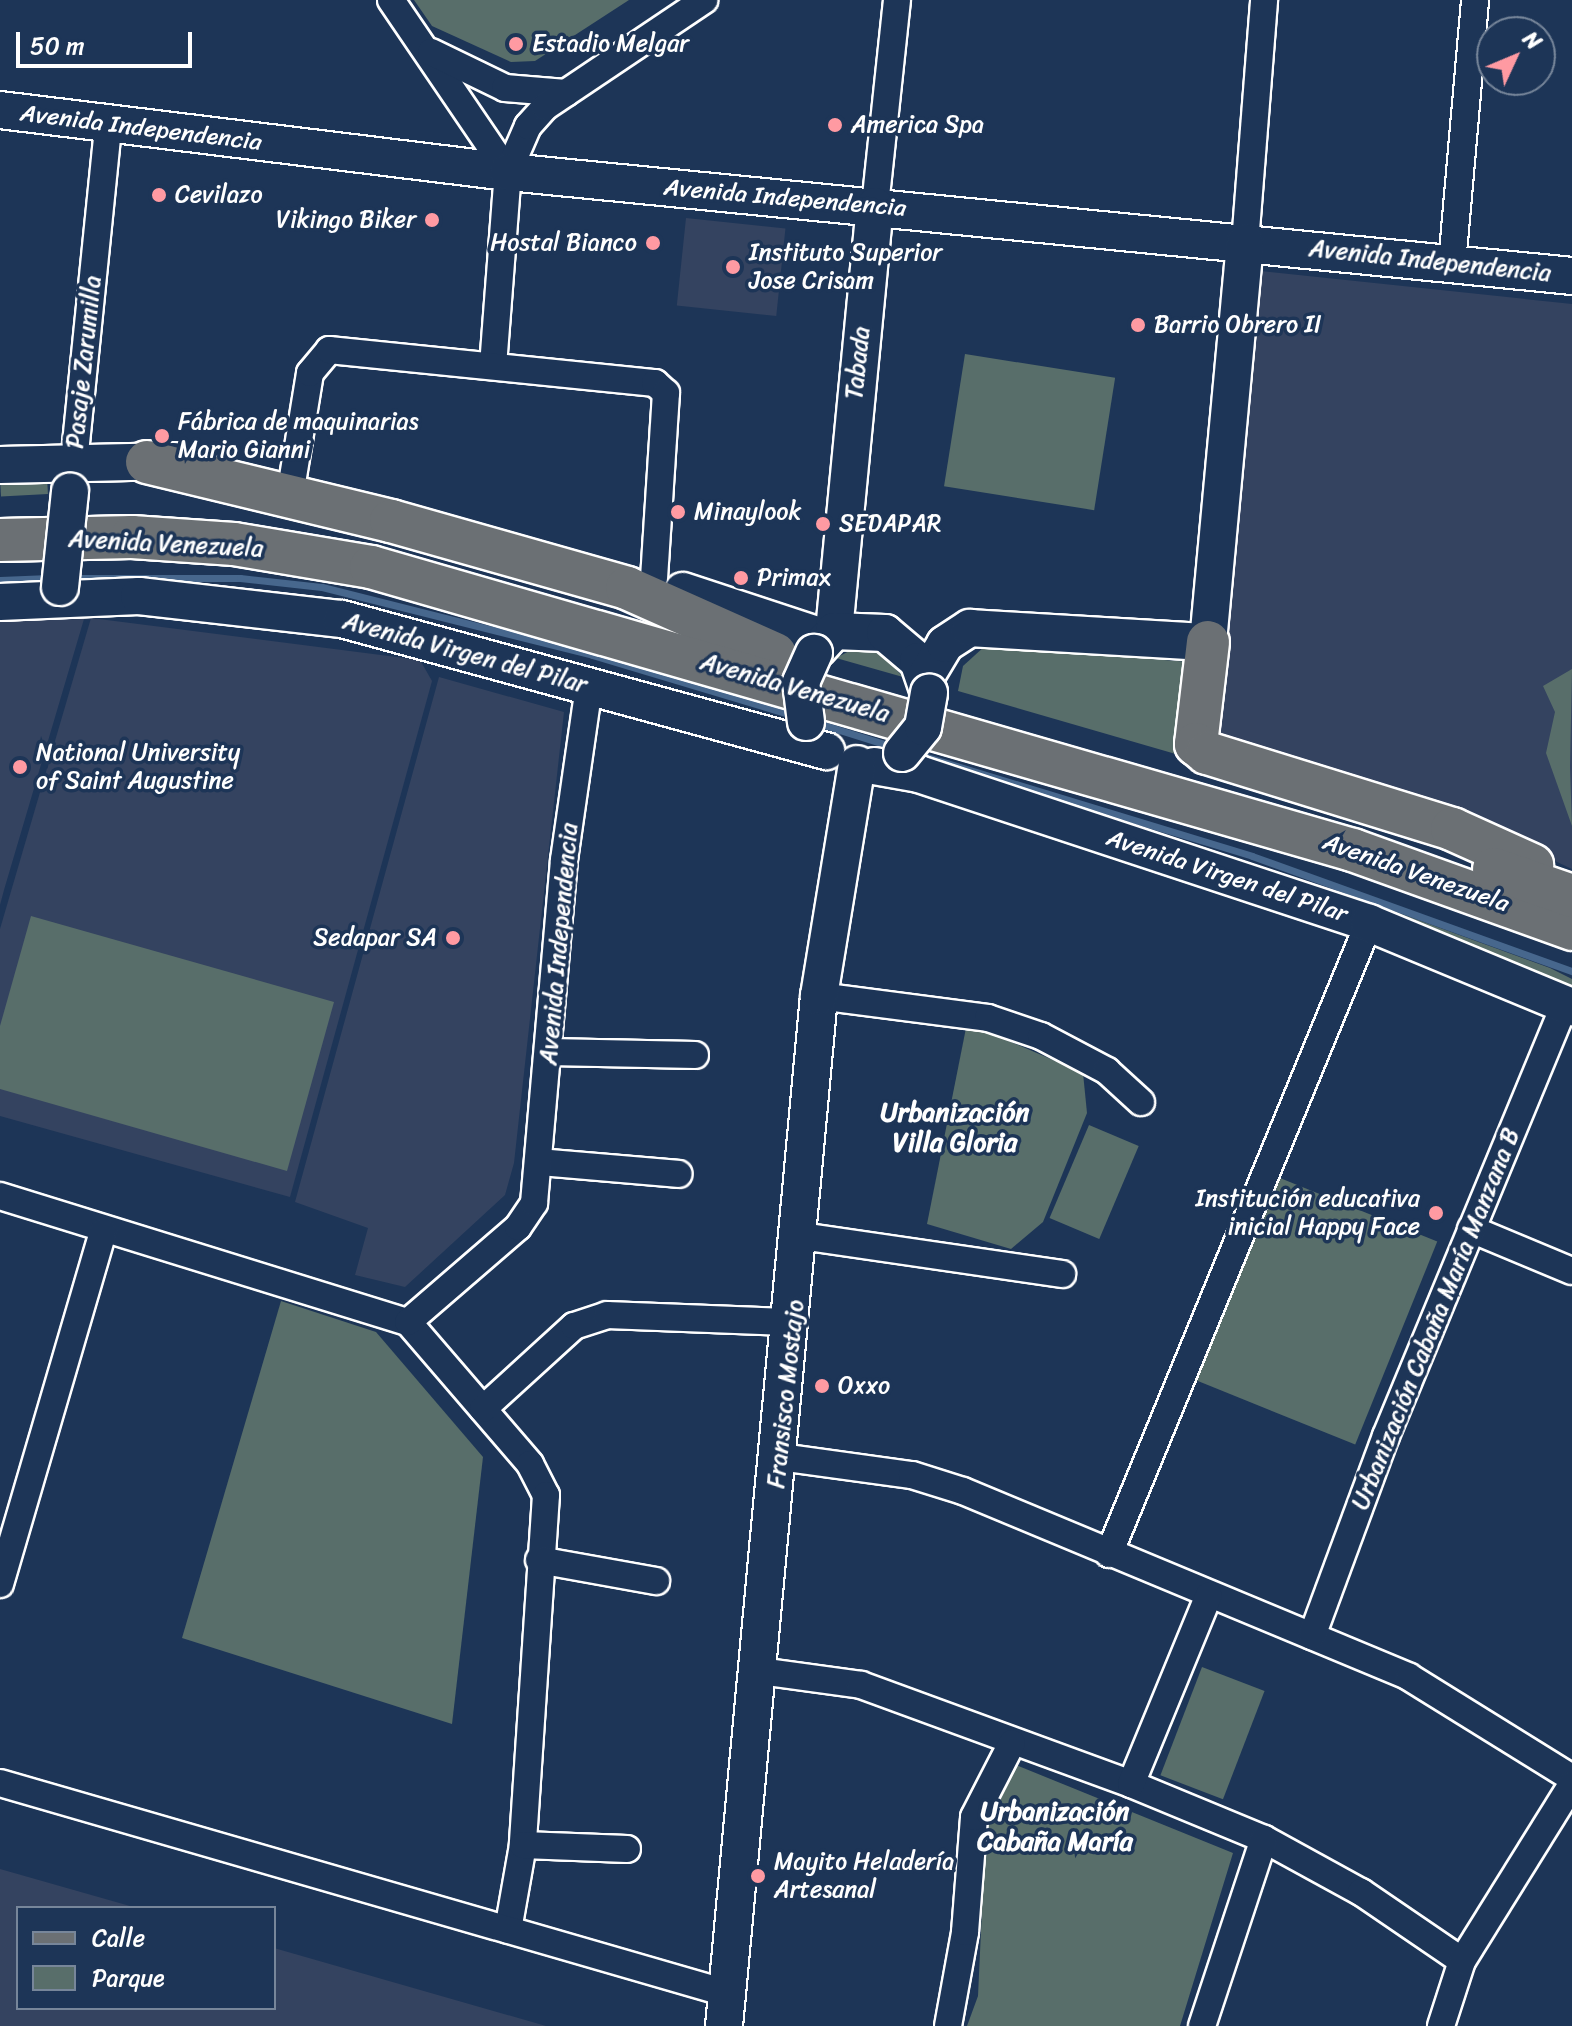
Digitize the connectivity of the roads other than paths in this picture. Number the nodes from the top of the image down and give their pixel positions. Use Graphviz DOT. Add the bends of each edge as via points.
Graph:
graph roads {
  1 [pos="391,0"];
  2 [pos="704,0"];
  3 [pos="897,0"];
  4 [pos="1264,0"];
  5 [pos="1475,0"];
  6 [pos="422,46"];
  7 [pos="566,93"];
  8 [pos="0,110"];
  9 [pos="108,127"];
  10 [pos="508,172"];
  11 [pos="875,206"];
  12 [pos="1245,243"];
  13 [pos="1452,264"];
  14 [pos="1572,276"];
  15 [pos="493,366"];
  16 [pos="147,462"];
  17 [pos="0,465"];
  18 [pos="72,477"];
  19 [pos="293,477"];
  20 [pos="0,513"];
  21 [pos="0,540"];
  22 [pos="234,544"];
  23 [pos="0,561"];
  24 [pos="654,578"];
  25 [pos="59,592"];
  26 [pos="0,602"];
  27 [pos="1208,642"];
  28 [pos="812,644"];
  29 [pos="927,685"];
  30 [pos="589,686"];
  31 [pos="853,751"];
  32 [pos="1572,886"];
  33 [pos="1572,896"];
  34 [pos="1369,923"];
  35 [pos="1572,929"];
  36 [pos="819,996"];
  37 [pos="1569,1005"];
  38 [pos="550,1052"];
  39 [pos="695,1055"];
  40 [pos="1141,1102"];
  41 [pos="539,1162"];
  42 [pos="678,1174"];
  43 [pos="0,1196"];
  44 [pos="1471,1229"];
  45 [pos="103,1232"];
  46 [pos="801,1236"];
  47 [pos="1572,1271"];
  48 [pos="1062,1274"];
  49 [pos="408,1322"];
  50 [pos="793,1322"];
  51 [pos="483,1409"];
  52 [pos="780,1457"];
  53 [pos="1109,1554"];
  54 [pos="539,1560"];
  55 [pos="656,1581"];
  56 [pos="0,1584"];
  57 [pos="1209,1595"];
  58 [pos="1312,1636"];
  59 [pos="759,1671"];
  60 [pos="1012,1743"];
  61 [pos="1572,1781"];
  62 [pos="0,1783"];
  63 [pos="1131,1784"];
  64 [pos="1264,1839"];
  65 [pos="523,1845"];
  66 [pos="627,1849"];
  67 [pos="508,1930"];
  68 [pos="1462,1961"];
  69 [pos="725,2009"];
  70 [pos="948,2026"];
  71 [pos="1202,2026"];
  72 [pos="1441,2026"];
  1 -- 6 [label="street"];
  2 -- 7 [label="street"];
  3 -- 11 [label="street, Tabada"];
  4 -- 12 [label="street"];
  5 -- 13 [label="street"];
  6 -- 7 [label="street" via="476,79 535,93"];
  6 -- 10 [label="street"];
  7 -- 10 [label="street" via="528,126"];
  8 -- 9 [label="main road, Avenida Independencia"];
  9 -- 10 [label="main road, Avenida Independencia"];
  9 -- 18 [label="street, Pasaje Zarumilla"];
  10 -- 11 [label="main road, Avenida Independencia"];
  10 -- 15 [label="street"];
  11 -- 12 [label="main road, Avenida Independencia"];
  11 -- 28 [label="main road, Tabada"];
  12 -- 13 [label="main road, Avenida Independencia"];
  12 -- 27 [label="main road"];
  13 -- 14 [label="main road, Avenida Independencia"];
  15 -- 19 [label="street" via="329,350 310,373"];
  15 -- 24 [label="street" via="655,383 666,393"];
  16 -- 18 [label="main road, Avenida Venezuela"];
  16 -- 19 [label="main road, Avenida Venezuela" via="184,460"];
  16 -- 28 [label="main road" via="391,521"];
  17 -- 18 [label="main road, Avenida Venezuela"];
  18 -- 25 [label="main road, Pasaje Zarumilla, bridge"];
  19 -- 24 [label="main road, Avenida Venezuela"];
  20 -- 28 [label="main road, Avenida Venezuela" via="172,510 325,530"];
  21 -- 22 [label="main road, Avenida Venezuela" via="132,537"];
  22 -- 23 [label="main road" via="158,557"];
  22 -- 35 [label="main road, Avenida Venezuela" via="371,567 529,611 1353,850"];
  24 -- 28 [label="main road, Avenida Venezuela"];
  25 -- 26 [label="main road, Avenida Virgen del Pilar"];
  25 -- 30 [label="main road, Avenida Virgen del Pilar" via="342,619"];
  27 -- 29 [label="main road" via="984,626 953,637"];
  27 -- 32 [label="main road" via="1196,744 1207,753 1452,829"];
  28 -- 29 [label="main road" via="885,633 904,644"];
  28 -- 31 [label="main road, bridge" via="801,682"];
  28 -- 33 [label="main road, Avenida Venezuela"];
  29 -- 31 [label="main road, bridge" via="923,727"];
  30 -- 31 [label="main road, Avenida Virgen del Pilar"];
  30 -- 38 [label="street, Avenida Independencia" via="564,860"];
  31 -- 34 [label="main road, Avenida Virgen del Pilar"];
  31 -- 36 [label="main road, Fransisco Mostajo"];
  34 -- 37 [label="main road, Avenida Virgen del Pilar"];
  34 -- 53 [label="street"];
  36 -- 40 [label="street" via="988,1018 1041,1036 1107,1071"];
  36 -- 46 [label="main road, Fransisco Mostajo"];
  37 -- 44 [label="street, Urbanización Cabaña María Manzana B"];
  38 -- 39 [label="street"];
  38 -- 41 [label="street, Avenida Independencia"];
  41 -- 42 [label="street"];
  41 -- 49 [label="street, Avenida Independencia" via="534,1203 518,1227"];
  43 -- 45 [label="street"];
  44 -- 47 [label="street"];
  44 -- 58 [label="street, Urbanización Cabaña María Manzana B"];
  45 -- 49 [label="street"];
  45 -- 56 [label="street"];
  46 -- 48 [label="street"];
  46 -- 50 [label="main road, Fransisco Mostajo"];
  49 -- 51 [label="street"];
  50 -- 51 [label="street" via="607,1315 574,1326"];
  50 -- 52 [label="main road, Fransisco Mostajo"];
  51 -- 54 [label="street" via="530,1464 546,1495"];
  52 -- 53 [label="street" via="937,1482"];
  52 -- 59 [label="main road, Fransisco Mostajo"];
  53 -- 57 [label="street"];
  54 -- 55 [label="street"];
  54 -- 65 [label="street"];
  57 -- 58 [label="street"];
  57 -- 63 [label="street"];
  58 -- 61 [label="street" via="1409,1677"];
  59 -- 60 [label="street" via="861,1685"];
  59 -- 69 [label="main road, Fransisco Mostajo"];
  60 -- 63 [label="street"];
  60 -- 70 [label="street" via="972,1826 965,1932"];
  61 -- 68 [label="street"];
  62 -- 67 [label="street"];
  63 -- 64 [label="street"];
  64 -- 68 [label="street" via="1361,1892"];
  64 -- 71 [label="street"];
  65 -- 66 [label="street"];
  65 -- 67 [label="street"];
  67 -- 69 [label="street"];
  68 -- 72 [label="street"];
}
